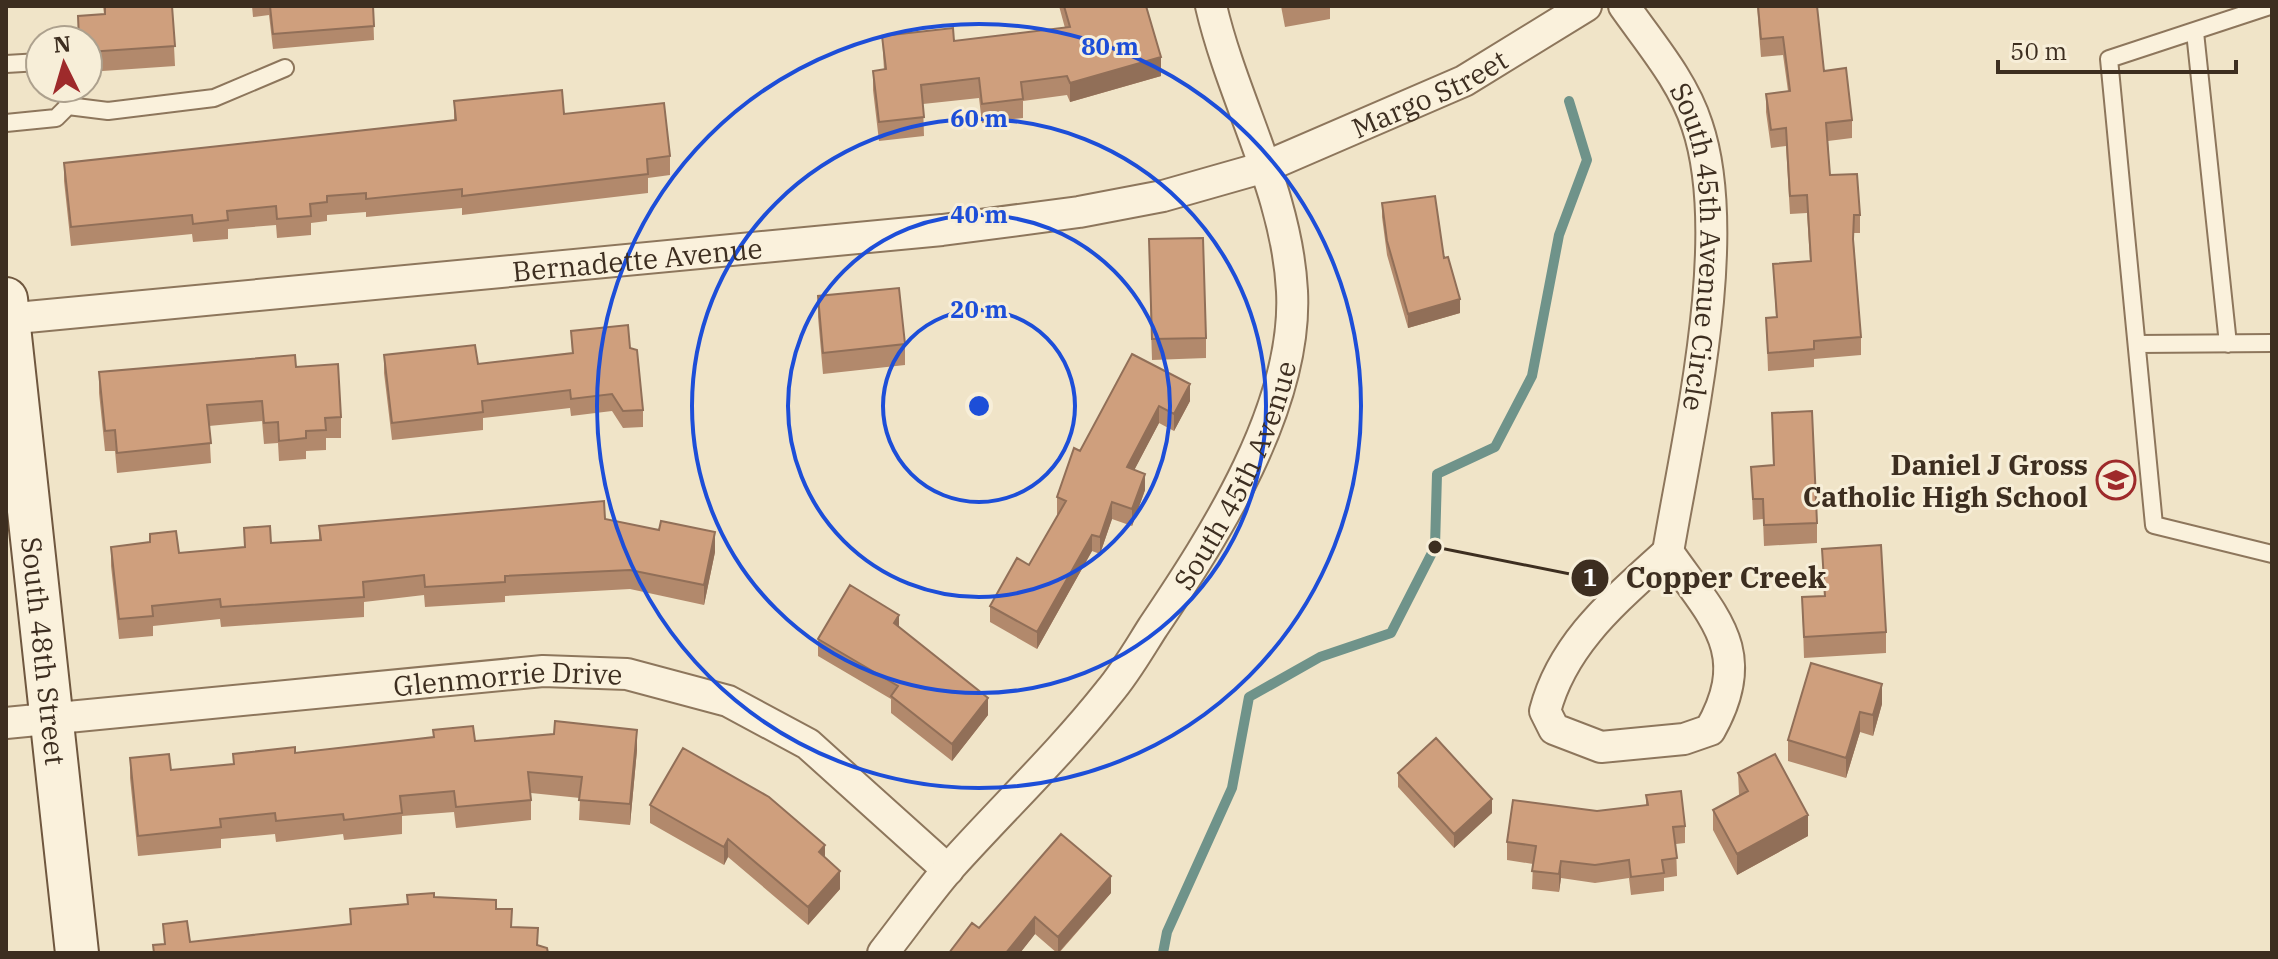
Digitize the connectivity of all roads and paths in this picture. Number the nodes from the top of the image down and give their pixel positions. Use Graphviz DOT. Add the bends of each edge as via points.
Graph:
graph roads {
  1 [pos="1211,6"];
  2 [pos="1586,6"];
  3 [pos="1624,6"];
  4 [pos="2270,6"];
  5 [pos="2195,32"];
  6 [pos="285,68"];
  7 [pos="68,106"];
  8 [pos="6,123"];
  9 [pos="1265,167"];
  10 [pos="7,312"];
  11 [pos="2272,343"];
  12 [pos="2138,344"];
  13 [pos="2228,344"];
  14 [pos="1668,552"];
  15 [pos="2272,554"];
  16 [pos="54,718"];
  17 [pos="6,723"];
  18 [pos="948,870"];
  19 [pos="77,953"];
  20 [pos="883,953"];
  1 -- 9 [label="street, South 45th Avenue"];
  2 -- 9 [label="street, Margo Street" via="1464,81"];
  3 -- 14 [label="street, South 45th Avenue Circle" via="1679,85 1697,124 1709,175 1708,285"];
  4 -- 5 [label="lane"];
  5 -- 12 [label="lane" via="2109,59"];
  5 -- 13 [label="lane"];
  6 -- 7 [label="lane" via="214,98 108,111"];
  7 -- 8 [label="lane" via="56,118"];
  9 -- 10 [label="street, Bernadette Avenue" via="1163,196 942,230"];
  9 -- 18 [label="street, South 45th Avenue" via="1292,291 1289,351 1243,475 1191,570 1110,691"];
  10 -- 16 [label="street, South 48th Street"];
  11 -- 13 [label="lane"];
  12 -- 13 [label="lane"];
  12 -- 15 [label="lane" via="2154,525"];
  14 -- 14 [label="street" via="1603,612 1568,655 1545,711 1554,729 1601,747 1684,739 1710,730 1728,700 1732,657 1710,612"];
  16 -- 17 [label="street, Glenmorrie Drive"];
  16 -- 18 [label="street, Glenmorrie Drive" via="543,671 627,674 728,701 808,744"];
  16 -- 19 [label="street, South 48th Street"];
  18 -- 20 [label="street, South 45th Avenue"];
}
